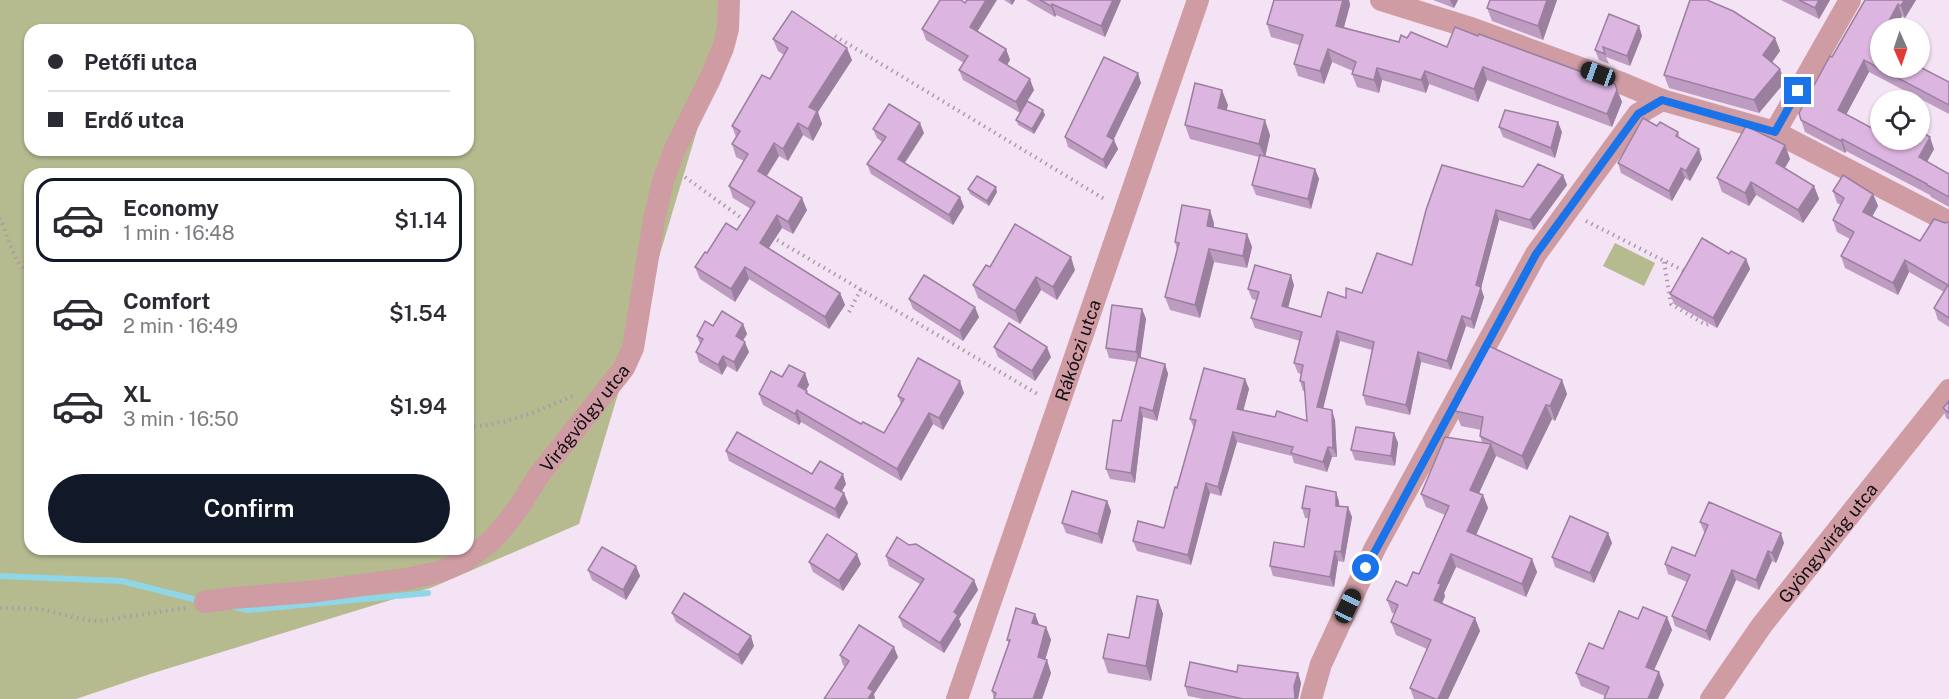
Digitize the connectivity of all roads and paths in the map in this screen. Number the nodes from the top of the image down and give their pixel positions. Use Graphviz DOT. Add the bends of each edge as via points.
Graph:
graph roads {
  1 [pos="729,0"];
  2 [pos="1198,0"];
  3 [pos="1381,0"];
  4 [pos="1850,0"];
  5 [pos="835,36"];
  6 [pos="1662,100"];
  7 [pos="1775,132"];
  8 [pos="669,166"];
  9 [pos="1567,211"];
  10 [pos="1125,212"];
  11 [pos="0,218"];
  12 [pos="1949,222"];
  13 [pos="757,228"];
  14 [pos="766,233"];
  15 [pos="1664,261"];
  16 [pos="24,270"];
  17 [pos="1690,274"];
  18 [pos="861,289"];
  19 [pos="849,312"];
  20 [pos="1709,324"];
  21 [pos="1949,390"];
  22 [pos="582,392"];
  23 [pos="1058,406"];
  24 [pos="474,426"];
  25 [pos="474,554"];
  26 [pos="473,555"];
  27 [pos="205,602"];
  28 [pos="0,608"];
  29 [pos="957,699"];
  30 [pos="1311,699"];
  31 [pos="1711,699"];
  1 -- 8 [label="street, Virágvölgy utca" via="723,48"];
  2 -- 10 [label="street, Rákóczi utca"];
  3 -- 6 [label="street" via="1471,28"];
  4 -- 7 [label="street"];
  5 -- 10 [label="path"];
  6 -- 7 [label="street"];
  6 -- 9 [label="street" via="1638,114"];
  7 -- 12 [label="street"];
  8 -- 13 [label="path"];
  8 -- 25 [label="street, Virágvölgy utca" via="654,219 633,348 624,368 539,475 519,507 490,542"];
  9 -- 15 [label="path"];
  9 -- 30 [label="street" via="1536,254 1375,548 1322,664"];
  10 -- 23 [label="street, Rákóczi utca"];
  11 -- 16 [label="path"];
  14 -- 18 [label="path"];
  15 -- 17 [label="path"];
  15 -- 20 [label="path" via="1671,304"];
  18 -- 19 [label="path"];
  18 -- 23 [label="path"];
  21 -- 31 [label="street, Gyöngyvirág utca" via="1762,625"];
  22 -- 24 [label="path" via="524,417"];
  23 -- 29 [label="street, Rákóczi utca"];
  26 -- 27 [label="street, Virágvölgy utca" via="442,571 407,579"];
  27 -- 28 [label="path" via="98,621 41,609"];
}
